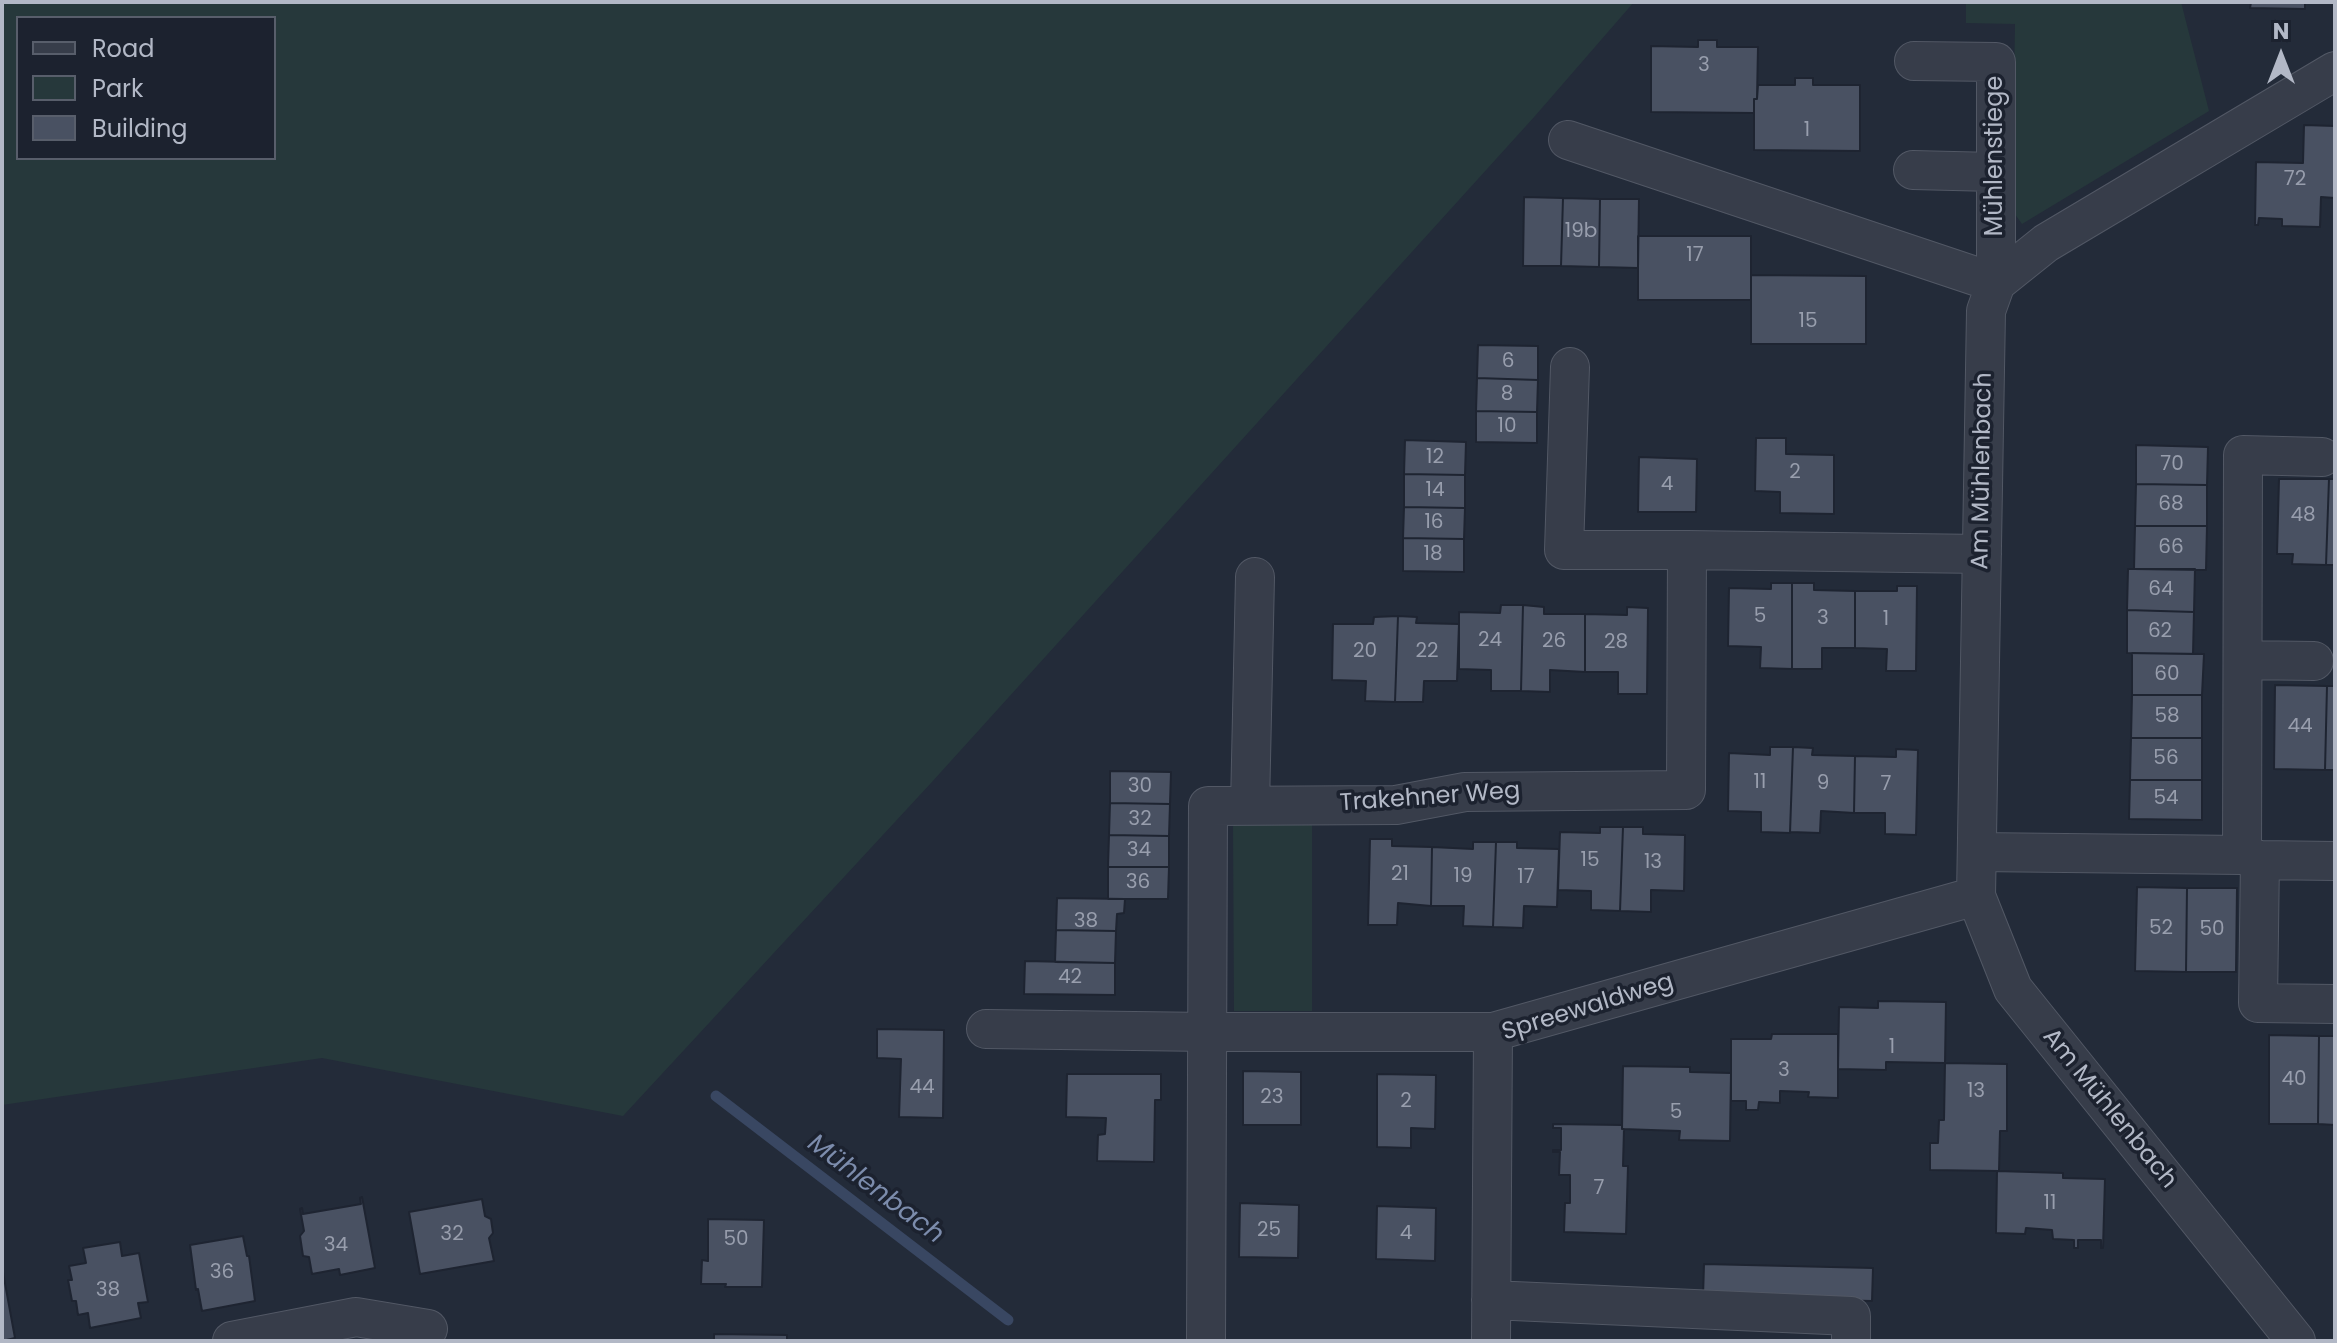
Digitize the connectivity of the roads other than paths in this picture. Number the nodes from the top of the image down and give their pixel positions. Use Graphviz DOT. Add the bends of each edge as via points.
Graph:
graph roads {
  1 [pos="1914,61"];
  2 [pos="2335,71"];
  3 [pos="1568,140"];
  4 [pos="1913,170"];
  5 [pos="1994,172"];
  6 [pos="1996,283"];
  7 [pos="1570,367"];
  8 [pos="2322,457"];
  9 [pos="1687,550"];
  10 [pos="1982,554"];
  11 [pos="1255,577"];
  12 [pos="2243,660"];
  13 [pos="2314,661"];
  14 [pos="1250,806"];
  15 [pos="1977,852"];
  16 [pos="2251,857"];
  17 [pos="2335,861"];
  18 [pos="1976,896"];
  19 [pos="2335,1004"];
  20 [pos="986,1029"];
  21 [pos="1208,1032"];
  22 [pos="1493,1032"];
  23 [pos="1491,1300"];
  24 [pos="428,1329"];
  25 [pos="232,1341"];
  26 [pos="1206,1341"];
  27 [pos="1491,1341"];
  28 [pos="1851,1341"];
  29 [pos="2296,1341"];
  1 -- 5 [label="street, Mühlenstiege" via="1996,62"];
  2 -- 6 [label="street" via="2046,243"];
  3 -- 6 [label="street"];
  4 -- 5 [label="street"];
  5 -- 6 [label="street, Mühlenstiege"];
  6 -- 10 [label="street, Am Mühlenbach" via="1986,311"];
  7 -- 9 [label="street" via="1564,550"];
  8 -- 12 [label="street" via="2243,455"];
  9 -- 10 [label="street"];
  9 -- 14 [label="street, Trakehner Weg" via="1686,790 1465,792 1396,805"];
  10 -- 15 [label="street, Am Mühlenbach"];
  11 -- 14 [label="street"];
  12 -- 13 [label="street"];
  12 -- 16 [label="street"];
  14 -- 21 [label="street, Trakehner Weg" via="1208,806"];
  15 -- 16 [label="street"];
  15 -- 18 [label="street, Am Mühlenbach"];
  16 -- 17 [label="street"];
  16 -- 19 [label="street" via="2258,1003"];
  18 -- 22 [label="street, Spreewaldweg"];
  18 -- 29 [label="street, Am Mühlenbach" via="2013,989"];
  20 -- 21 [label="street"];
  21 -- 22 [label="street"];
  21 -- 26 [label="street, Trakehner Weg"];
  22 -- 23 [label="street, Spreewaldweg"];
  23 -- 27 [label="street, Spreewaldweg"];
  23 -- 28 [label="street" via="1851,1316"];
  24 -- 25 [label="street" via="356,1317"];
}
